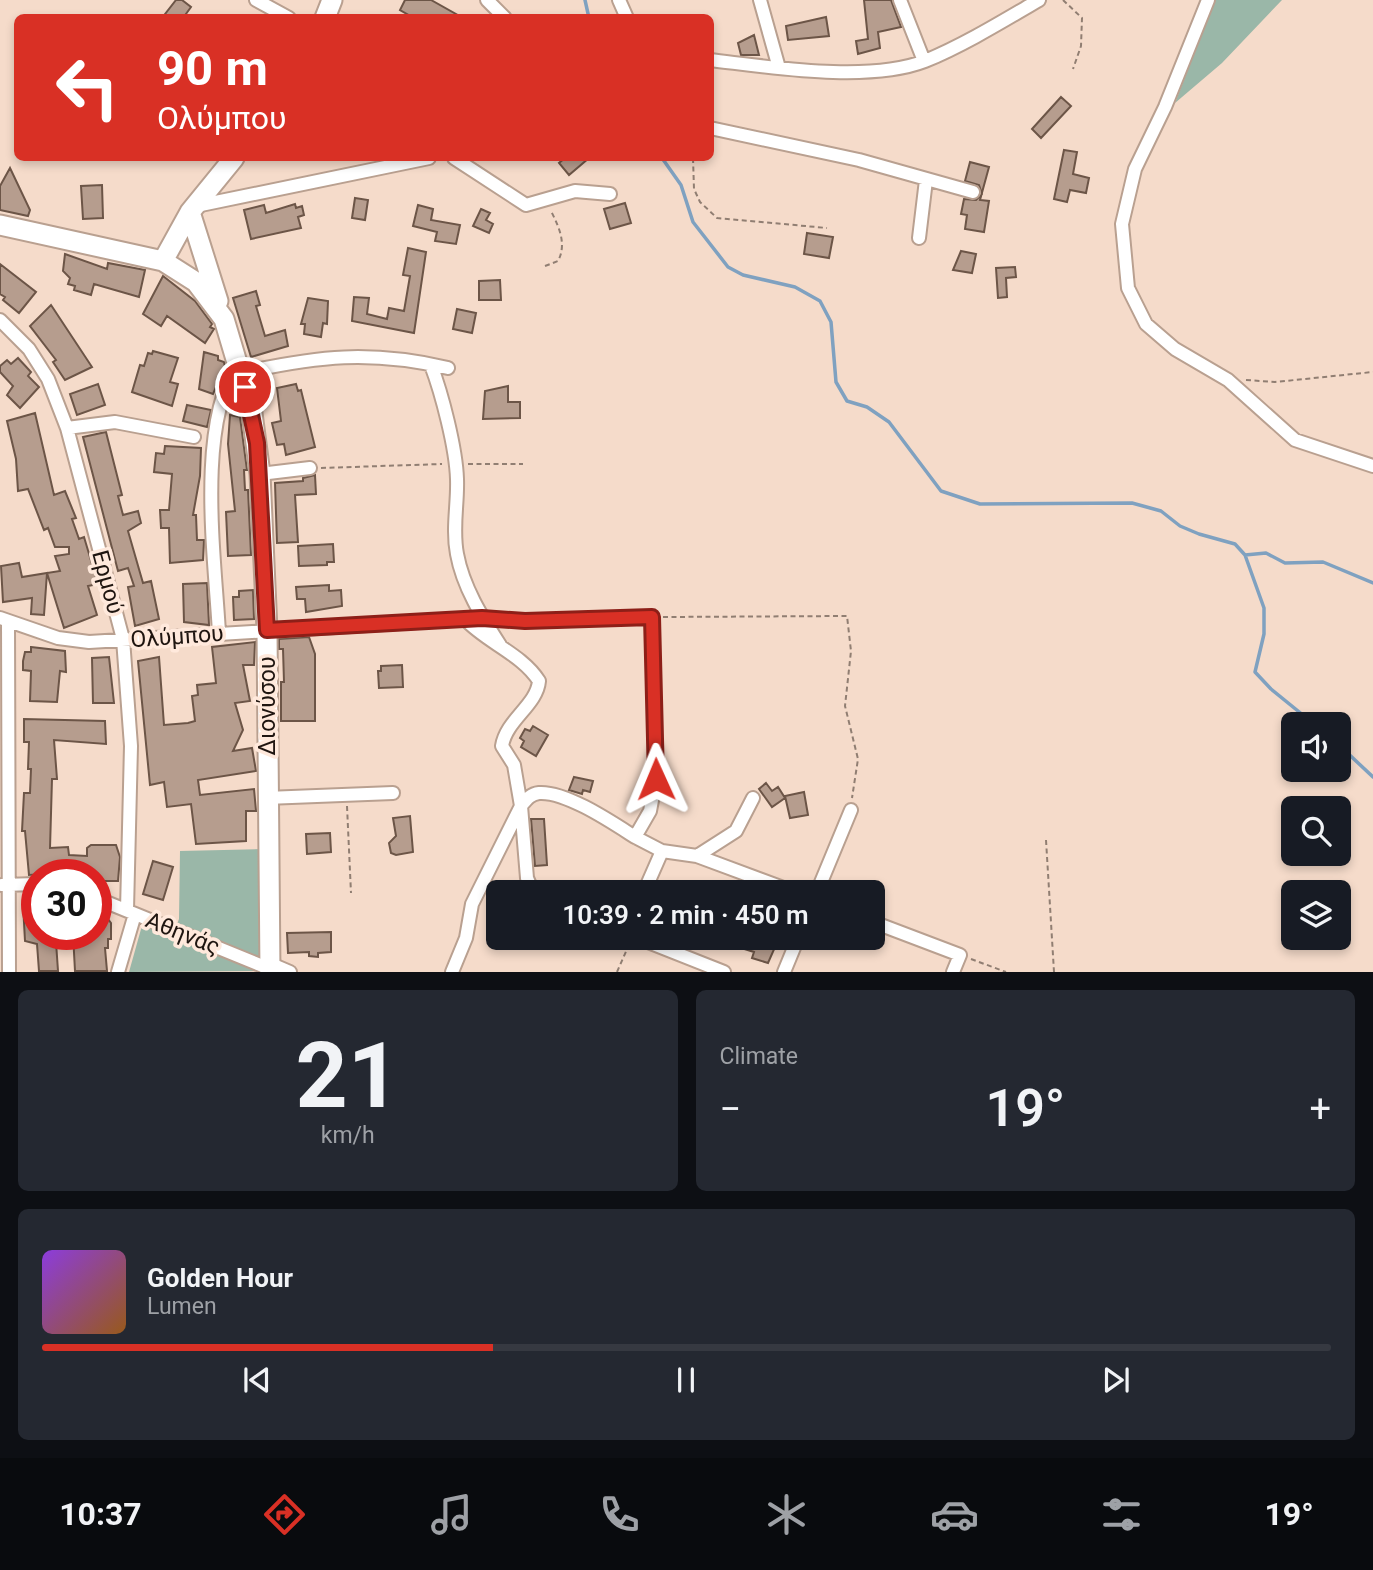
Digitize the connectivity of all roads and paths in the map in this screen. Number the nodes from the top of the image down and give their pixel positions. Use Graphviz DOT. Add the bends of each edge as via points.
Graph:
graph roads {
  1 [pos="256,0"];
  2 [pos="487,0"];
  3 [pos="760,0"];
  4 [pos="900,0"];
  5 [pos="1039,0"];
  6 [pos="1063,0"];
  7 [pos="1208,0"];
  8 [pos="282,14"];
  9 [pos="501,14"];
  10 [pos="714,60"];
  11 [pos="924,61"];
  12 [pos="779,68"];
  13 [pos="1073,69"];
  14 [pos="714,129"];
  15 [pos="231,161"];
  16 [pos="415,161"];
  17 [pos="459,161"];
  18 [pos="693,161"];
  19 [pos="926,180"];
  20 [pos="973,192"];
  21 [pos="610,194"];
  22 [pos="545,201"];
  23 [pos="193,209"];
  24 [pos="0,225"];
  25 [pos="827,228"];
  26 [pos="919,238"];
  27 [pos="163,261"];
  28 [pos="545,266"];
  29 [pos="224,319"];
  30 [pos="0,320"];
  31 [pos="431,365"];
  32 [pos="239,368"];
  33 [pos="447,369"];
  34 [pos="1373,372"];
  35 [pos="1228,380"];
  36 [pos="66,428"];
  37 [pos="194,437"];
  38 [pos="456,464"];
  39 [pos="523,464"];
  40 [pos="1373,466"];
  41 [pos="310,468"];
  42 [pos="260,474"];
  43 [pos="652,617"];
  44 [pos="482,618"];
  45 [pos="4,619"];
  46 [pos="465,619"];
  47 [pos="267,630"];
  48 [pos="219,633"];
  49 [pos="123,639"];
  50 [pos="502,648"];
  51 [pos="393,793"];
  52 [pos="346,795"];
  53 [pos="266,798"];
  54 [pos="753,798"];
  55 [pos="521,806"];
  56 [pos="851,810"];
  57 [pos="635,836"];
  58 [pos="1046,840"];
  59 [pos="662,851"];
  60 [pos="697,856"];
  61 [pos="528,880"];
  62 [pos="649,880"];
  63 [pos="762,880"];
  64 [pos="822,880"];
  65 [pos="4,885"];
  66 [pos="351,893"];
  67 [pos="112,904"];
  68 [pos="131,912"];
  69 [pos="885,927"];
  70 [pos="629,950"];
  71 [pos="668,950"];
  72 [pos="793,950"];
  73 [pos="960,955"];
  74 [pos="270,968"];
  75 [pos="9,971"];
  76 [pos="118,971"];
  77 [pos="290,971"];
  78 [pos="453,971"];
  79 [pos="617,971"];
  80 [pos="723,971"];
  81 [pos="784,971"];
  82 [pos="954,971"];
  83 [pos="1006,971"];
  84 [pos="1054,971"];
  1 -- 8 [label="street"];
  2 -- 9 [label="street"];
  3 -- 12 [label="street"];
  4 -- 11 [label="street"];
  5 -- 11 [label="street"];
  6 -- 13 [label="path" via="1082,18 1081,46"];
  7 -- 35 [label="street" via="1135,169 1122,224 1128,288 1146,324 1175,349"];
  10 -- 12 [label="street"];
  11 -- 12 [label="street" via="876,71"];
  14 -- 19 [label="street" via="859,160"];
  15 -- 23 [label="street"];
  16 -- 23 [label="street"];
  17 -- 22 [label="street" via="526,205"];
  18 -- 25 [label="path" via="694,189 717,218"];
  19 -- 20 [label="street"];
  19 -- 26 [label="street"];
  21 -- 22 [label="street" via="575,191"];
  22 -- 28 [label="path" via="562,240 558,261"];
  23 -- 27 [label="street"];
  23 -- 29 [label="street"];
  24 -- 27 [label="street, Διονύσου"];
  27 -- 29 [label="street, Διονύσου" via="196,282"];
  29 -- 32 [label="street, Διονύσου"];
  30 -- 36 [label="street, Ερμού" via="39,362"];
  31 -- 32 [label="street" via="354,356"];
  31 -- 33 [label="street"];
  31 -- 38 [label="street"];
  32 -- 42 [label="street, Διονύσου" via="256,435"];
  32 -- 48 [label="street" via="224,389 214,441"];
  34 -- 35 [label="path" via="1275,382"];
  35 -- 40 [label="street" via="1295,440"];
  36 -- 37 [label="street" via="115,422"];
  36 -- 49 [label="street, Ερμού"];
  38 -- 39 [label="path"];
  38 -- 41 [label="path"];
  38 -- 44 [label="street" via="457,557"];
  41 -- 42 [label="street"];
  42 -- 47 [label="street, Διονύσου"];
  43 -- 44 [label="street, Ολύμπου"];
  43 -- 56 [label="path" via="847,616 852,651 845,706 858,760"];
  43 -- 57 [label="street" via="656,779 650,811"];
  44 -- 46 [label="street, Ολύμπου"];
  44 -- 50 [label="street"];
  45 -- 49 [label="street, Ολύμπου" via="58,638 89,642"];
  45 -- 65 [label="street"];
  46 -- 47 [label="street, Ολύμπου"];
  46 -- 50 [label="street"];
  47 -- 48 [label="street, Ολύμπου"];
  47 -- 53 [label="street, Διονύσου"];
  48 -- 49 [label="street, Ολύμπου"];
  49 -- 68 [label="street, Ερμού" via="131,746"];
  50 -- 55 [label="street" via="539,681 537,692 503,738 505,753 514,765"];
  51 -- 52 [label="street"];
  52 -- 53 [label="street"];
  52 -- 66 [label="path"];
  53 -- 74 [label="street, Διονύσου"];
  54 -- 60 [label="street" via="736,831"];
  55 -- 57 [label="street" via="528,797 541,793 583,806"];
  55 -- 61 [label="street"];
  55 -- 78 [label="street" via="472,904 466,938"];
  56 -- 64 [label="street"];
  57 -- 59 [label="street"];
  58 -- 84 [label="path"];
  59 -- 60 [label="street"];
  59 -- 62 [label="street"];
  60 -- 63 [label="street"];
  65 -- 75 [label="street"];
  67 -- 68 [label="street, Αθηνάς"];
  68 -- 74 [label="street, Αθηνάς"];
  68 -- 76 [label="street, Ερμού"];
  69 -- 73 [label="street"];
  70 -- 79 [label="path"];
  71 -- 80 [label="street"];
  72 -- 81 [label="street"];
  73 -- 82 [label="street"];
  73 -- 83 [label="path"];
  74 -- 77 [label="street, Αθηνάς"];
}
